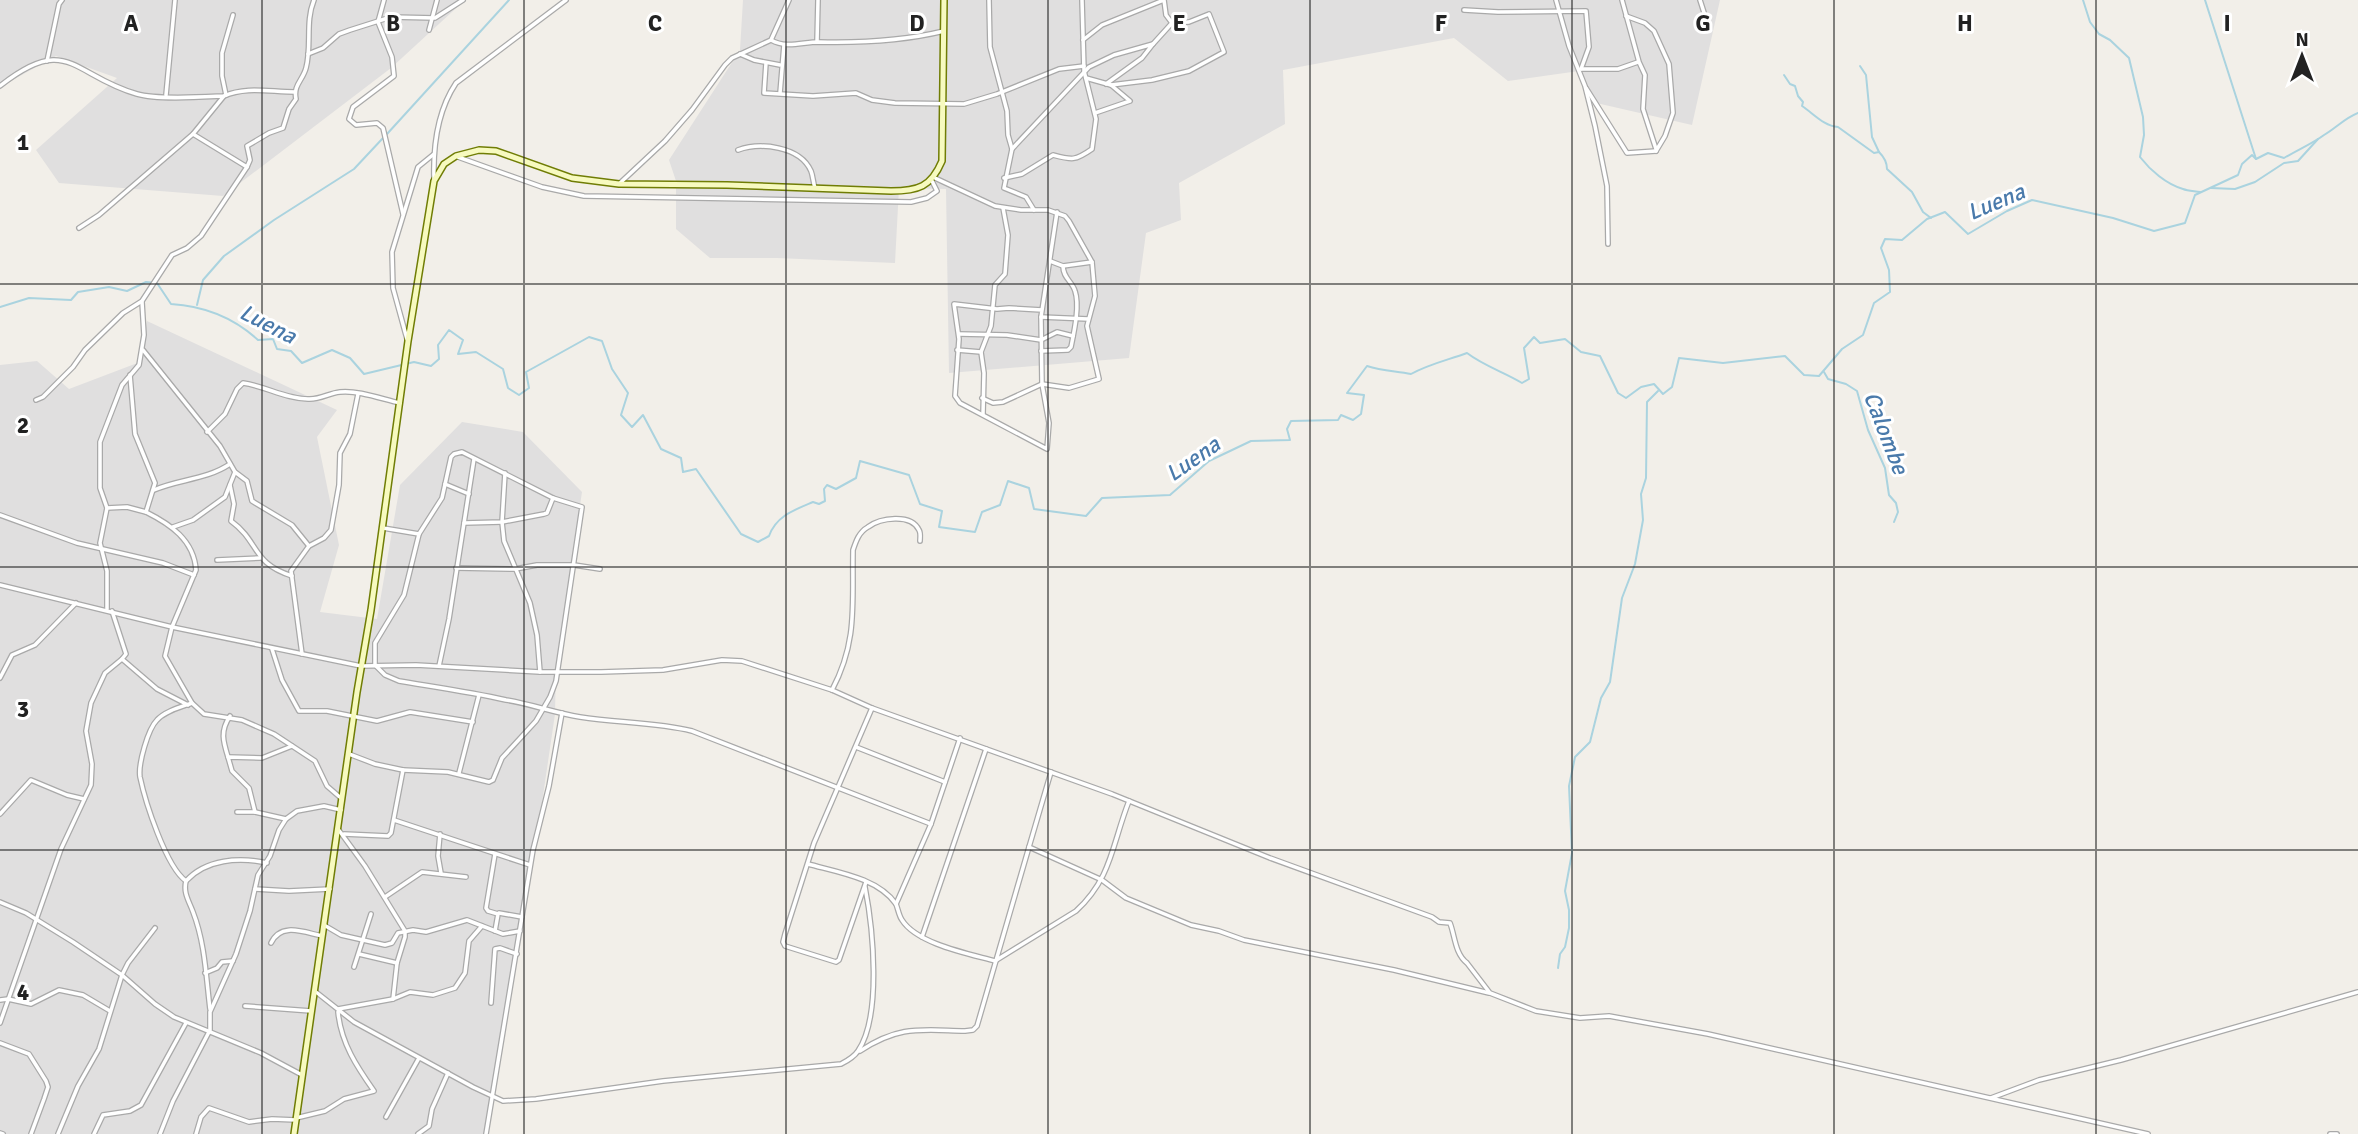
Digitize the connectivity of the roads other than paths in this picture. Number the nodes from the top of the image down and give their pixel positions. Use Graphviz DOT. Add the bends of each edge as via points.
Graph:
graph roads {
  1 [pos="62,0"];
  2 [pos="175,0"];
  3 [pos="314,0"];
  4 [pos="384,0"];
  5 [pos="437,0"];
  6 [pos="463,0"];
  7 [pos="566,0"];
  8 [pos="789,0"];
  9 [pos="818,0"];
  10 [pos="944,0"];
  11 [pos="989,0"];
  12 [pos="1082,0"];
  13 [pos="1556,0"];
  14 [pos="1622,0"];
  15 [pos="1700,0"];
  16 [pos="1464,10"];
  17 [pos="1557,10"];
  18 [pos="233,15"];
  19 [pos="1626,16"];
  20 [pos="432,19"];
  21 [pos="378,22"];
  22 [pos="1172,23"];
  23 [pos="1708,25"];
  24 [pos="429,30"];
  25 [pos="944,31"];
  26 [pos="771,40"];
  27 [pos="1083,40"];
  28 [pos="817,42"];
  29 [pos="1153,44"];
  30 [pos="783,45"];
  31 [pos="308,54"];
  32 [pos="740,54"];
  33 [pos="47,61"];
  34 [pos="1638,62"];
  35 [pos="766,63"];
  36 [pos="780,65"];
  37 [pos="1084,68"];
  38 [pos="1580,69"];
  39 [pos="1086,78"];
  40 [pos="1109,84"];
  41 [pos="0,86"];
  42 [pos="1585,86"];
  43 [pos="295,92"];
  44 [pos="1000,92"];
  45 [pos="780,93"];
  46 [pos="166,96"];
  47 [pos="225,96"];
  48 [pos="943,103"];
  49 [pos="1095,113"];
  50 [pos="194,134"];
  51 [pos="1012,149"];
  52 [pos="738,150"];
  53 [pos="1656,150"];
  54 [pos="434,154"];
  55 [pos="456,156"];
  56 [pos="247,167"];
  57 [pos="1004,178"];
  58 [pos="933,179"];
  59 [pos="434,181"];
  60 [pos="619,184"];
  61 [pos="815,188"];
  62 [pos="1003,208"];
  63 [pos="1034,211"];
  64 [pos="1057,212"];
  65 [pos="402,214"];
  66 [pos="79,228"];
  67 [pos="1608,244"];
  68 [pos="1050,261"];
  69 [pos="1091,261"];
  70 [pos="1063,266"];
  71 [pos="142,301"];
  72 [pos="993,308"];
  73 [pos="1042,310"];
  74 [pos="1041,317"];
  75 [pos="1075,317"];
  76 [pos="1088,319"];
  77 [pos="959,334"];
  78 [pos="988,336"];
  79 [pos="1073,336"];
  80 [pos="1041,340"];
  81 [pos="408,344"];
  82 [pos="143,350"];
  83 [pos="957,350"];
  84 [pos="1041,351"];
  85 [pos="981,352"];
  86 [pos="130,375"];
  87 [pos="1042,384"];
  88 [pos="358,394"];
  89 [pos="982,398"];
  90 [pos="36,400"];
  91 [pos="400,403"];
  92 [pos="983,414"];
  93 [pos="207,432"];
  94 [pos="474,459"];
  95 [pos="230,464"];
  96 [pos="235,472"];
  97 [pos="505,473"];
  98 [pos="445,484"];
  99 [pos="230,485"];
  100 [pos="154,490"];
  101 [pos="469,494"];
  102 [pos="553,498"];
  103 [pos="107,509"];
  104 [pos="146,512"];
  105 [pos="0,515"];
  106 [pos="502,522"];
  107 [pos="464,523"];
  108 [pos="173,527"];
  109 [pos="382,527"];
  110 [pos="419,534"];
  111 [pos="920,541"];
  112 [pos="309,546"];
  113 [pos="100,550"];
  114 [pos="261,558"];
  115 [pos="217,560"];
  116 [pos="574,565"];
  117 [pos="456,568"];
  118 [pos="515,569"];
  119 [pos="600,569"];
  120 [pos="194,575"];
  121 [pos="292,576"];
  122 [pos="0,585"];
  123 [pos="77,602"];
  124 [pos="110,610"];
  125 [pos="172,627"];
  126 [pos="271,648"];
  127 [pos="302,654"];
  128 [pos="122,659"];
  129 [pos="375,665"];
  130 [pos="361,666"];
  131 [pos="439,666"];
  132 [pos="540,672"];
  133 [pos="556,672"];
  134 [pos="0,678"];
  135 [pos="832,690"];
  136 [pos="480,695"];
  137 [pos="190,704"];
  138 [pos="544,707"];
  139 [pos="872,709"];
  140 [pos="562,713"];
  141 [pos="354,715"];
  142 [pos="230,716"];
  143 [pos="473,722"];
  144 [pos="960,738"];
  145 [pos="292,746"];
  146 [pos="856,747"];
  147 [pos="986,749"];
  148 [pos="349,754"];
  149 [pos="228,757"];
  150 [pos="403,770"];
  151 [pos="1051,772"];
  152 [pos="460,774"];
  153 [pos="945,782"];
  154 [pos="837,789"];
  155 [pos="85,799"];
  156 [pos="342,799"];
  157 [pos="1129,801"];
  158 [pos="341,810"];
  159 [pos="255,812"];
  160 [pos="237,813"];
  161 [pos="0,814"];
  162 [pos="286,819"];
  163 [pos="394,820"];
  164 [pos="931,824"];
  165 [pos="338,829"];
  166 [pos="344,834"];
  167 [pos="440,834"];
  168 [pos="1029,848"];
  169 [pos="495,854"];
  170 [pos="267,863"];
  171 [pos="807,864"];
  172 [pos="530,865"];
  173 [pos="441,873"];
  174 [pos="466,877"];
  175 [pos="1102,880"];
  176 [pos="186,881"];
  177 [pos="866,884"];
  178 [pos="255,889"];
  179 [pos="330,889"];
  180 [pos="385,897"];
  181 [pos="0,902"];
  182 [pos="896,904"];
  183 [pos="497,913"];
  184 [pos="371,914"];
  185 [pos="523,917"];
  186 [pos="37,920"];
  187 [pos="324,925"];
  188 [pos="482,926"];
  189 [pos="155,928"];
  190 [pos="405,931"];
  191 [pos="495,931"];
  192 [pos="520,932"];
  193 [pos="322,936"];
  194 [pos="922,937"];
  195 [pos="363,940"];
  196 [pos="271,943"];
  197 [pos="358,954"];
  198 [pos="517,954"];
  199 [pos="233,961"];
  200 [pos="995,961"];
  201 [pos="397,963"];
  202 [pos="354,967"];
  203 [pos="205,973"];
  204 [pos="122,975"];
  205 [pos="314,991"];
  206 [pos="2358,992"];
  207 [pos="1490,993"];
  208 [pos="8,999"];
  209 [pos="393,999"];
  210 [pos="0,1000"];
  211 [pos="491,1003"];
  212 [pos="245,1006"];
  213 [pos="337,1010"];
  214 [pos="110,1012"];
  215 [pos="210,1012"];
  216 [pos="311,1012"];
  217 [pos="0,1023"];
  218 [pos="186,1023"];
  219 [pos="209,1030"];
  220 [pos="0,1043"];
  221 [pos="858,1052"];
  222 [pos="420,1057"];
  223 [pos="448,1073"];
  224 [pos="302,1075"];
  225 [pos="491,1096"];
  226 [pos="1990,1098"];
  227 [pos="386,1117"];
  228 [pos="296,1119"];
  229 [pos="31,1134"];
  230 [pos="58,1134"];
  231 [pos="94,1134"];
  232 [pos="160,1134"];
  233 [pos="196,1134"];
  234 [pos="293,1134"];
  235 [pos="418,1134"];
  236 [pos="486,1134"];
  237 [pos="2148,1134"];
  238 [pos="2330,1134"];
  239 [pos="2337,1134"];
  1 -- 33 [label="street"];
  2 -- 46 [label="street"];
  3 -- 31 [label="street"];
  4 -- 21 [label="street"];
  5 -- 20 [label="street"];
  6 -- 20 [label="street"];
  7 -- 54 [label="street" via="456,83 442,114"];
  8 -- 26 [label="street"];
  9 -- 28 [label="street"];
  10 -- 25 [label="main road"];
  11 -- 44 [label="street" via="990,47"];
  12 -- 27 [label="street"];
  13 -- 17 [label="street"];
  14 -- 19 [label="street"];
  15 -- 23 [label="street"];
  16 -- 17 [label="street"];
  17 -- 38 [label="street"];
  17 -- 38 [label="street" via="1586,10 1588,47"];
  18 -- 47 [label="street" via="222,53"];
  19 -- 34 [label="street"];
  19 -- 53 [label="street" via="1654,31 1669,64 1673,113"];
  20 -- 21 [label="street" via="391,17"];
  20 -- 24 [label="street"];
  21 -- 31 [label="street" via="339,34"];
  21 -- 65 [label="street" via="394,76 353,107 349,119 355,125 383,128"];
  22 -- 27 [label="street" via="1164,0 1102,25"];
  22 -- 29 [label="street"];
  22 -- 40 [label="street" via="1209,14 1224,52 1189,71"];
  25 -- 28 [label="street" via="860,43"];
  25 -- 48 [label="main road"];
  26 -- 30 [label="street"];
  26 -- 32 [label="street"];
  27 -- 37 [label="street"];
  28 -- 30 [label="street"];
  29 -- 37 [label="street"];
  29 -- 40 [label="street"];
  30 -- 36 [label="street"];
  31 -- 43 [label="street" via="306,71"];
  32 -- 35 [label="street"];
  32 -- 60 [label="street" via="725,65 665,141"];
  33 -- 41 [label="street" via="22,68"];
  33 -- 46 [label="street" via="70,61 136,94"];
  34 -- 38 [label="street" via="1618,69"];
  34 -- 53 [label="street" via="1645,79 1643,109"];
  35 -- 36 [label="street"];
  35 -- 45 [label="street" via="764,93"];
  36 -- 45 [label="street"];
  37 -- 39 [label="street"];
  37 -- 44 [label="street" via="1059,69"];
  37 -- 51 [label="street"];
  38 -- 42 [label="street"];
  39 -- 40 [label="street"];
  39 -- 49 [label="street"];
  40 -- 49 [label="street" via="1130,101"];
  42 -- 53 [label="street" via="1627,153"];
  42 -- 67 [label="street" via="1607,186"];
  43 -- 47 [label="street" via="253,89"];
  43 -- 56 [label="street" via="284,128 247,146"];
  44 -- 48 [label="street" via="974,102"];
  44 -- 51 [label="street"];
  45 -- 48 [label="street" via="856,93 883,102"];
  46 -- 47 [label="street"];
  47 -- 50 [label="street"];
  48 -- 58 [label="main road" via="942,162"];
  49 -- 57 [label="street" via="1091,149 1078,159 1053,155 1022,174"];
  50 -- 56 [label="street"];
  50 -- 66 [label="street"];
  51 -- 57 [label="street"];
  52 -- 61 [label="street" via="768,146 793,154 810,169"];
  54 -- 59 [label="street"];
  54 -- 65 [label="street" via="418,167"];
  55 -- 58 [label="street" via="542,187 584,196 911,202 937,191"];
  55 -- 59 [label="main road" via="444,164"];
  55 -- 60 [label="main road" via="496,151 572,178"];
  56 -- 71 [label="street" via="201,236 172,255"];
  57 -- 63 [label="street" via="1006,190 1026,197"];
  58 -- 61 [label="main road" via="902,191"];
  58 -- 62 [label="street"];
  59 -- 81 [label="main road"];
  60 -- 61 [label="main road"];
  62 -- 63 [label="street"];
  62 -- 72 [label="street" via="1005,274 995,285"];
  63 -- 64 [label="street"];
  64 -- 68 [label="street"];
  64 -- 69 [label="street" via="1069,220"];
  65 -- 81 [label="street" via="392,252 393,288"];
  68 -- 70 [label="street"];
  68 -- 73 [label="street"];
  69 -- 70 [label="street"];
  69 -- 76 [label="street" via="1095,296"];
  70 -- 75 [label="street" via="1076,295"];
  71 -- 82 [label="street"];
  71 -- 90 [label="street" via="123,313"];
  72 -- 73 [label="street"];
  72 -- 77 [label="street" via="954,304"];
  72 -- 78 [label="street"];
  73 -- 74 [label="street"];
  74 -- 75 [label="street"];
  74 -- 80 [label="street"];
  75 -- 76 [label="street"];
  75 -- 79 [label="street"];
  76 -- 87 [label="street" via="1099,379 1069,388"];
  77 -- 78 [label="street"];
  77 -- 83 [label="street"];
  78 -- 80 [label="street"];
  78 -- 85 [label="street"];
  79 -- 80 [label="street" via="1057,332"];
  79 -- 84 [label="street" via="1068,350"];
  80 -- 84 [label="street"];
  81 -- 91 [label="main road"];
  82 -- 86 [label="street"];
  82 -- 93 [label="street"];
  83 -- 85 [label="street"];
  83 -- 92 [label="street" via="956,400"];
  84 -- 87 [label="street"];
  85 -- 89 [label="street"];
  86 -- 100 [label="street" via="135,434 154,477"];
  86 -- 103 [label="street" via="118,393 100,442 100,488"];
  87 -- 89 [label="street" via="1003,401"];
  87 -- 92 [label="street" via="1049,423 1046,449"];
  88 -- 91 [label="street"];
  88 -- 93 [label="street" via="341,392 307,400 243,383 225,414"];
  88 -- 112 [label="street" via="350,434 340,453 331,530"];
  89 -- 92 [label="street"];
  91 -- 109 [label="main road"];
  93 -- 95 [label="street"];
  94 -- 97 [label="street"];
  94 -- 98 [label="street" via="462,452 454,454"];
  94 -- 101 [label="street"];
  95 -- 96 [label="street"];
  95 -- 100 [label="street" via="210,475"];
  96 -- 99 [label="street"];
  96 -- 112 [label="street" via="247,481 253,501 292,525"];
  97 -- 102 [label="street"];
  97 -- 106 [label="street"];
  98 -- 101 [label="street"];
  98 -- 110 [label="street" via="442,498"];
  99 -- 108 [label="street" via="223,499 193,520"];
  99 -- 114 [label="street" via="231,522 244,531"];
  100 -- 104 [label="street"];
  101 -- 107 [label="street"];
  102 -- 106 [label="street" via="547,513"];
  102 -- 116 [label="street" via="582,507"];
  103 -- 104 [label="street" via="127,506"];
  103 -- 113 [label="street"];
  104 -- 108 [label="street"];
  105 -- 113 [label="street"];
  106 -- 107 [label="street"];
  106 -- 118 [label="street" via="506,550"];
  107 -- 117 [label="street"];
  108 -- 120 [label="street" via="194,558"];
  109 -- 110 [label="street"];
  109 -- 130 [label="main road"];
  110 -- 129 [label="street" via="404,595 375,643"];
  111 -- 135 [label="street" via="919,530 910,521 899,519 866,527 856,540 850,646"];
  112 -- 121 [label="street" via="291,569"];
  113 -- 120 [label="street" via="163,563"];
  113 -- 124 [label="street"];
  114 -- 115 [label="street"];
  114 -- 121 [label="street" via="272,569"];
  116 -- 118 [label="street"];
  116 -- 119 [label="street"];
  116 -- 133 [label="street"];
  117 -- 118 [label="street"];
  117 -- 131 [label="street"];
  118 -- 132 [label="street" via="530,603"];
  120 -- 125 [label="street"];
  121 -- 127 [label="street"];
  122 -- 123 [label="street"];
  123 -- 124 [label="street"];
  123 -- 134 [label="street" via="35,645 12,655"];
  124 -- 125 [label="street"];
  124 -- 128 [label="street" via="125,645"];
  125 -- 126 [label="street"];
  125 -- 137 [label="street" via="165,656"];
  126 -- 127 [label="street"];
  126 -- 141 [label="street" via="299,711"];
  127 -- 130 [label="street"];
  128 -- 137 [label="street" via="157,689"];
  128 -- 155 [label="street" via="105,673 88,713 92,772"];
  129 -- 130 [label="street"];
  129 -- 131 [label="street"];
  129 -- 136 [label="street" via="399,681"];
  130 -- 141 [label="main road"];
  131 -- 132 [label="street"];
  132 -- 133 [label="street"];
  133 -- 135 [label="street" via="639,672 732,660"];
  133 -- 138 [label="street"];
  135 -- 139 [label="street"];
  136 -- 138 [label="street"];
  136 -- 143 [label="street"];
  137 -- 142 [label="street" via="204,714"];
  137 -- 176 [label="street" via="158,718 148,737 140,773 165,851"];
  138 -- 140 [label="street"];
  138 -- 152 [label="street" via="502,758 493,780"];
  139 -- 144 [label="street"];
  139 -- 146 [label="street"];
  140 -- 154 [label="street" via="692,731"];
  140 -- 172 [label="street"];
  141 -- 143 [label="street" via="377,720 410,712"];
  141 -- 148 [label="main road"];
  142 -- 145 [label="street" via="258,725"];
  142 -- 149 [label="street" via="222,734"];
  143 -- 152 [label="street"];
  144 -- 147 [label="street"];
  144 -- 153 [label="street"];
  145 -- 149 [label="street" via="262,758"];
  145 -- 156 [label="street" via="315,761 327,786"];
  146 -- 153 [label="street"];
  146 -- 154 [label="street"];
  147 -- 151 [label="street"];
  147 -- 194 [label="street"];
  148 -- 150 [label="street"];
  148 -- 156 [label="main road"];
  149 -- 159 [label="street" via="232,771 249,788"];
  150 -- 152 [label="street"];
  150 -- 163 [label="street"];
  151 -- 157 [label="street"];
  151 -- 168 [label="street"];
  153 -- 164 [label="street"];
  154 -- 164 [label="street"];
  154 -- 171 [label="street"];
  155 -- 161 [label="street" via="31,780"];
  155 -- 186 [label="street" via="61,849"];
  156 -- 158 [label="main road"];
  157 -- 175 [label="street"];
  157 -- 207 [label="street" via="1450,923 1462,960"];
  158 -- 162 [label="street" via="314,807"];
  158 -- 165 [label="main road"];
  159 -- 160 [label="street"];
  159 -- 162 [label="street"];
  162 -- 170 [label="street"];
  163 -- 166 [label="street" via="388,836"];
  163 -- 167 [label="street"];
  164 -- 182 [label="street"];
  165 -- 166 [label="street"];
  165 -- 179 [label="main road"];
  166 -- 180 [label="street"];
  167 -- 169 [label="street"];
  167 -- 173 [label="street"];
  168 -- 175 [label="street"];
  168 -- 200 [label="street"];
  169 -- 172 [label="street"];
  169 -- 183 [label="street" via="486,908"];
  170 -- 176 [label="street" via="213,863"];
  170 -- 178 [label="street"];
  171 -- 177 [label="street"];
  171 -- 177 [label="street" via="785,946 839,960"];
  172 -- 185 [label="street"];
  173 -- 174 [label="street"];
  173 -- 180 [label="street" via="417,873"];
  175 -- 200 [label="street" via="1076,911"];
  175 -- 207 [label="street" via="1126,898 1191,925"];
  176 -- 203 [label="street"];
  177 -- 182 [label="street" via="883,889"];
  177 -- 221 [label="street" via="873,992 868,1031"];
  178 -- 179 [label="street"];
  178 -- 199 [label="street"];
  179 -- 187 [label="main road"];
  180 -- 190 [label="street"];
  181 -- 186 [label="street"];
  182 -- 194 [label="street" via="902,920"];
  183 -- 185 [label="street"];
  183 -- 191 [label="street"];
  184 -- 195 [label="street"];
  185 -- 192 [label="street"];
  186 -- 204 [label="street"];
  186 -- 208 [label="street"];
  187 -- 193 [label="main road"];
  187 -- 195 [label="street"];
  188 -- 190 [label="street" via="467,920 426,932"];
  188 -- 191 [label="street"];
  188 -- 209 [label="street" via="469,941 465,973 458,986 433,995 410,992"];
  189 -- 204 [label="street"];
  190 -- 195 [label="street" via="397,933 390,945"];
  190 -- 201 [label="street"];
  191 -- 192 [label="street"];
  192 -- 198 [label="street"];
  193 -- 196 [label="street" via="280,930"];
  193 -- 205 [label="main road"];
  194 -- 200 [label="street"];
  195 -- 197 [label="street"];
  197 -- 201 [label="street"];
  197 -- 202 [label="street"];
  198 -- 211 [label="street" via="495,949"];
  198 -- 225 [label="street"];
  199 -- 203 [label="street"];
  199 -- 215 [label="street"];
  200 -- 221 [label="street" via="973,1030 902,1030"];
  201 -- 209 [label="street"];
  203 -- 215 [label="street"];
  204 -- 214 [label="street"];
  204 -- 218 [label="street"];
  205 -- 213 [label="street"];
  205 -- 216 [label="main road"];
  206 -- 226 [label="street" via="2039,1080"];
  207 -- 226 [label="street" via="1536,1011 1580,1018 1609,1016 1708,1034"];
  208 -- 210 [label="street"];
  208 -- 214 [label="street" via="31,1004 59,990 83,995"];
  208 -- 217 [label="street"];
  209 -- 213 [label="street"];
  212 -- 216 [label="street"];
  213 -- 222 [label="street"];
  213 -- 228 [label="street" via="349,1054 374,1091"];
  214 -- 230 [label="street" via="99,1049"];
  215 -- 219 [label="street"];
  216 -- 224 [label="main road"];
  218 -- 219 [label="street"];
  218 -- 231 [label="street" via="141,1105 103,1115"];
  219 -- 224 [label="street"];
  219 -- 232 [label="street"];
  220 -- 229 [label="street" via="29,1054 46,1081 48,1087"];
  221 -- 225 [label="street" via="839,1065 663,1081 536,1099 503,1101"];
  222 -- 223 [label="street"];
  222 -- 227 [label="street"];
  223 -- 225 [label="street"];
  223 -- 235 [label="street" via="429,1126"];
  224 -- 228 [label="main road"];
  225 -- 236 [label="street"];
  226 -- 237 [label="street"];
  228 -- 233 [label="street" via="249,1122 209,1108"];
  228 -- 234 [label="main road"];
  238 -- 239 [label="street"];
}
